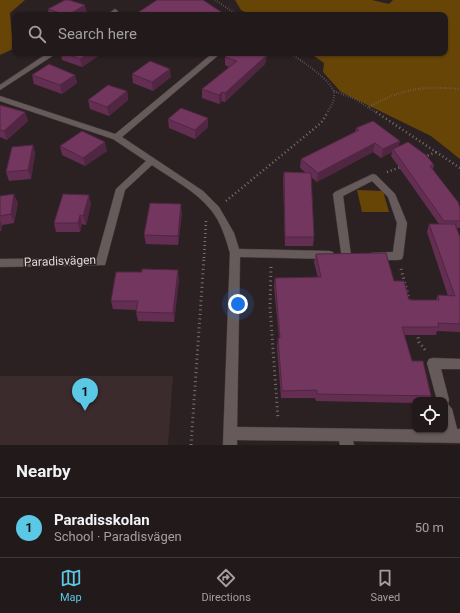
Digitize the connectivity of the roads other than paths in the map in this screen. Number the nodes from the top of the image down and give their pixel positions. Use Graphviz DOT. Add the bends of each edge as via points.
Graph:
graph roads {
  1 [pos="48,56"];
  2 [pos="213,56"];
  3 [pos="0,88"];
  4 [pos="0,98"];
  5 [pos="116,137"];
  6 [pos="151,161"];
  7 [pos="234,253"];
  8 [pos="353,256"];
  9 [pos="0,263"];
  10 [pos="460,364"];
  11 [pos="442,397"];
  12 [pos="448,416"];
  13 [pos="456,436"];
  14 [pos="230,439"];
  15 [pos="346,440"];
  16 [pos="432,440"];
  1 -- 3 [label="street"];
  2 -- 5 [label="street"];
  4 -- 5 [label="street"];
  5 -- 6 [label="street"];
  6 -- 7 [label="street" via="200,192 216,209 229,233"];
  6 -- 9 [label="street, Paradisvägen" via="121,189 101,262"];
  7 -- 8 [label="street"];
  7 -- 14 [label="street"];
  8 -- 8 [label="street" via="338,194 373,177 392,196 402,224 398,256"];
  10 -- 11 [label="street" via="433,363"];
  12 -- 13 [label="street"];
  13 -- 16 [label="street"];
  14 -- 15 [label="street" via="279,433"];
  15 -- 16 [label="street"];
}
